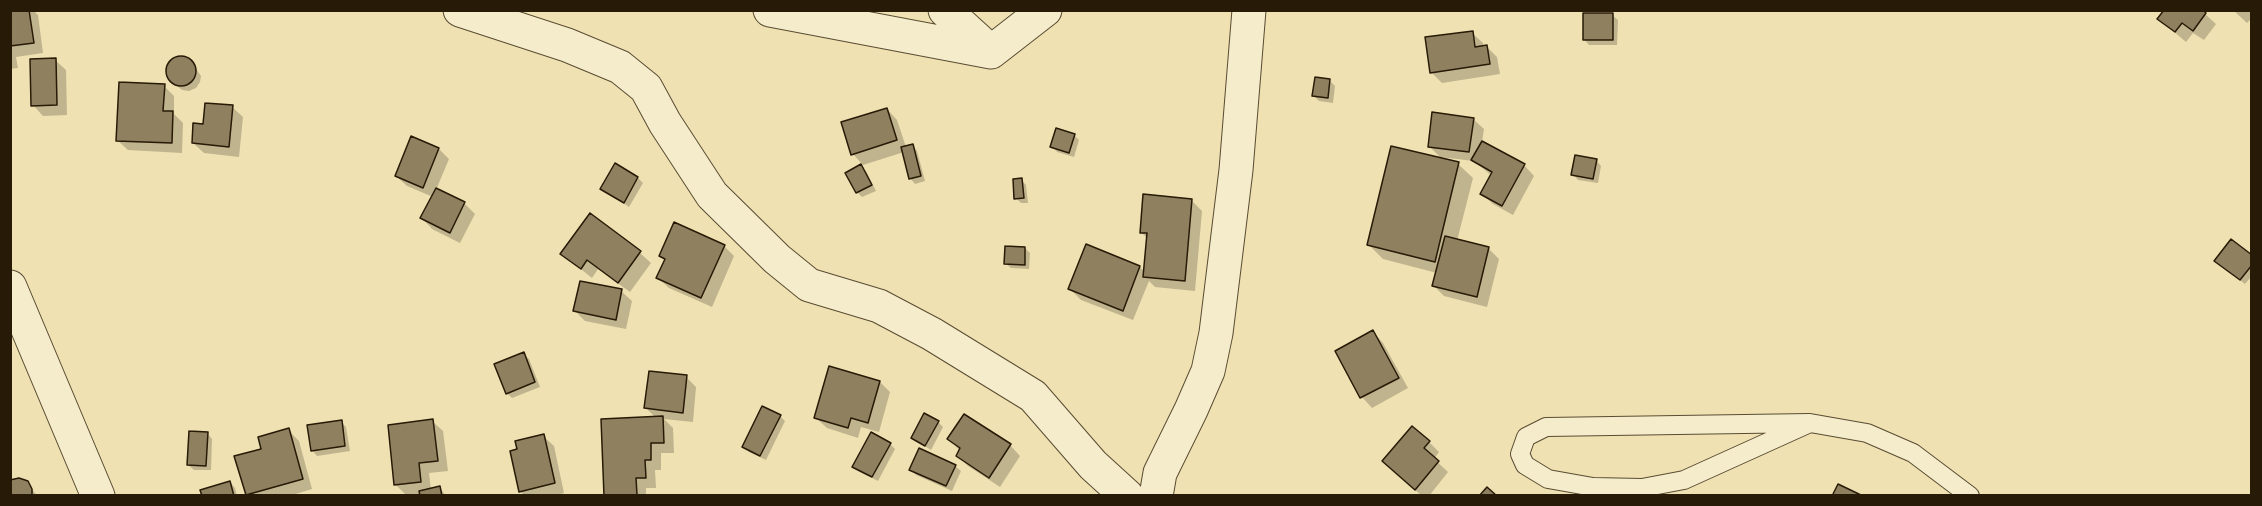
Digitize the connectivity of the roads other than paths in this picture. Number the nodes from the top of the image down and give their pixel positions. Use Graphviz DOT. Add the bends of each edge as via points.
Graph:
graph roads {
  1 [pos="460,10"];
  2 [pos="770,10"];
  3 [pos="945,10"];
  4 [pos="1045,10"];
  5 [pos="1249,10"];
  6 [pos="991,52"];
  7 [pos="10,287"];
  8 [pos="1810,423"];
  9 [pos="98,495"];
  10 [pos="1127,495"];
  11 [pos="1156,495"];
  12 [pos="1970,495"];
  1 -- 10 [label="street" via="620,67 645,88 712,195 777,259 809,285 879,306 1034,396 1094,465"];
  2 -- 6 [label="street"];
  3 -- 6 [label="street"];
  4 -- 6 [label="street"];
  5 -- 11 [label="street" via="1236,170 1216,333 1208,371 1160,473"];
  7 -- 9 [label="street"];
  8 -- 8 [label="lane" via="1546,427 1526,437 1520,454 1525,465 1548,479 1593,487 1642,488 1684,480"];
  8 -- 12 [label="lane" via="1867,433 1913,453"];
}
